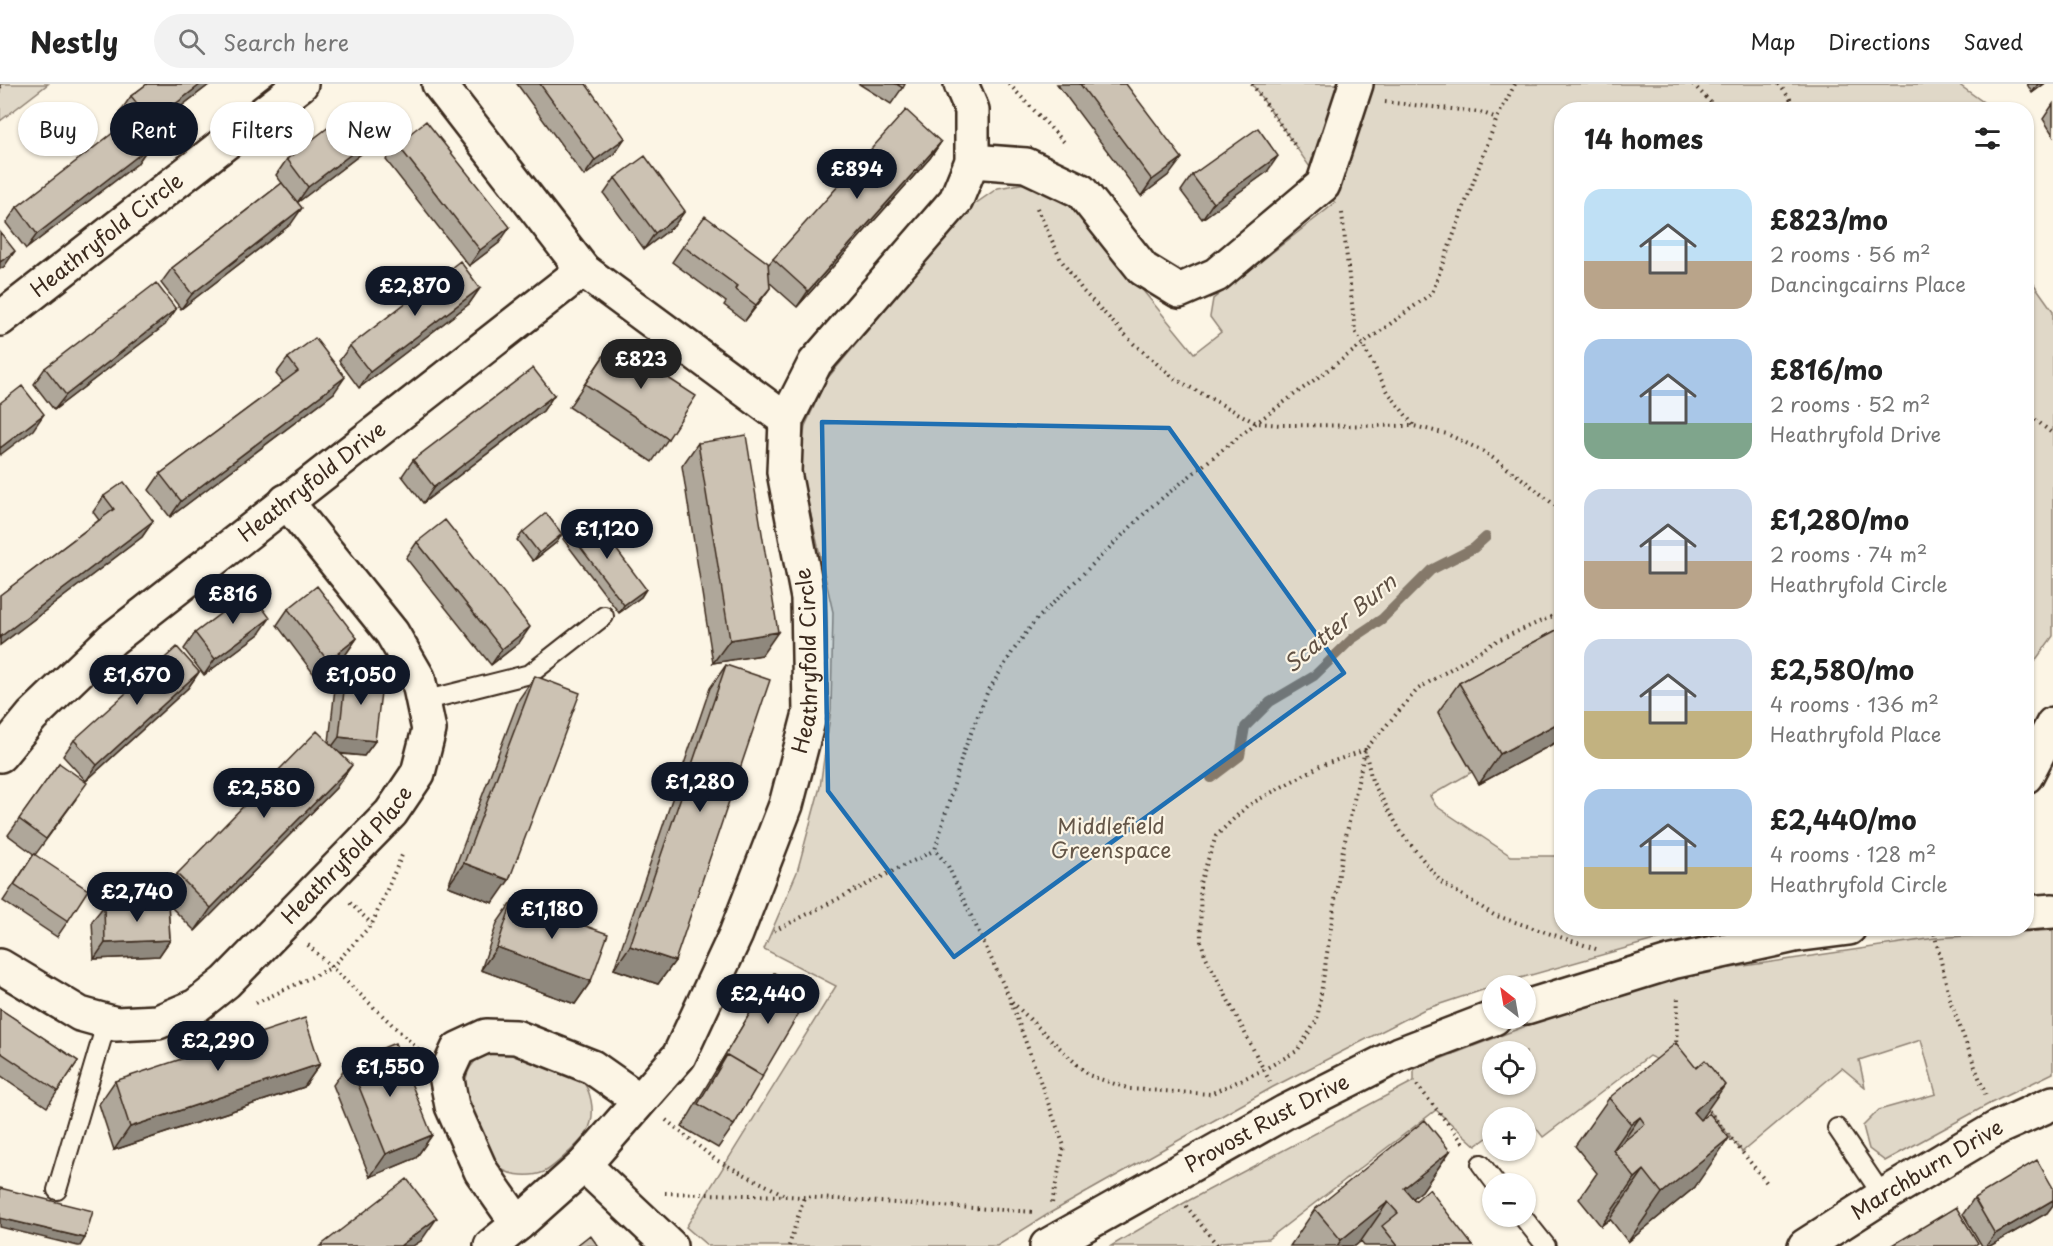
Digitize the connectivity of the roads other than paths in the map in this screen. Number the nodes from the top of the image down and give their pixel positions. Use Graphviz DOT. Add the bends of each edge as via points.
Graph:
graph roads {
  1 [pos="302,84"];
  2 [pos="439,84"];
  3 [pos="961,84"];
  4 [pos="1354,91"];
  5 [pos="972,161"];
  6 [pos="583,270"];
  7 [pos="0,319"];
  8 [pos="786,420"];
  9 [pos="286,501"];
  10 [pos="604,616"];
  11 [pos="423,701"];
  12 [pos="2053,724"];
  13 [pos="0,755"];
  14 [pos="2034,761"];
  15 [pos="2053,911"];
  16 [pos="2034,912"];
  17 [pos="1790,936"];
  18 [pos="0,966"];
  19 [pos="1536,1003"];
  20 [pos="106,1021"];
  21 [pos="1482,1023"];
  22 [pos="639,1100"];
  23 [pos="2053,1103"];
  24 [pos="1837,1128"];
  25 [pos="1481,1164"];
  26 [pos="584,1165"];
  27 [pos="1488,1173"];
  28 [pos="57,1190"];
  29 [pos="1883,1196"];
  30 [pos="518,1224"];
  31 [pos="1531,1227"];
  32 [pos="1055,1231"];
  33 [pos="491,1246"];
  34 [pos="670,1246"];
  35 [pos="1546,1246"];
  36 [pos="1805,1246"];
  1 -- 7 [label="street, Heathryfold Circle"];
  2 -- 6 [label="street"];
  3 -- 5 [label="street, Heathryfold Circle" via="972,110"];
  4 -- 5 [label="street" via="1323,185 1216,275 1179,291 1143,269 1081,191 1026,165"];
  5 -- 8 [label="street, Heathryfold Circle" via="956,200 815,363"];
  6 -- 8 [label="street"];
  6 -- 9 [label="street, Heathryfold Drive"];
  8 -- 22 [label="street, Heathryfold Circle" via="784,472 808,598 810,713 786,805 736,934 679,1056"];
  9 -- 11 [label="street, Heathryfold Place" via="392,633 418,678"];
  9 -- 13 [label="street, Heathryfold Drive" via="112,639 32,716"];
  10 -- 11 [label="lane" via="530,674"];
  11 -- 20 [label="street, Heathryfold Place" via="429,730 418,773 391,813 226,982 196,1006 158,1022"];
  12 -- 14 [label="street"];
  15 -- 16 [label="street"];
  17 -- 19 [label="street" via="1672,962"];
  18 -- 20 [label="street, Heathryfold Place" via="80,1014"];
  20 -- 28 [label="lane"];
  21 -- 32 [label="street, Provost Rust Drive" via="1400,1054"];
  22 -- 26 [label="street, Heathryfold Circle"];
  22 -- 30 [label="street" via="592,1067 516,1037 486,1035 458,1049 446,1075 452,1106 481,1171"];
  23 -- 29 [label="street, Marchburn Drive" via="1997,1128"];
  24 -- 29 [label="lane"];
  25 -- 27 [label="lane"];
  26 -- 30 [label="street, Heathryfold Circle"];
  26 -- 34 [label="street"];
  29 -- 36 [label="street, Marchburn Drive"];
  30 -- 33 [label="street, Heathryfold Circle"];
  31 -- 35 [label="lane"];
}
